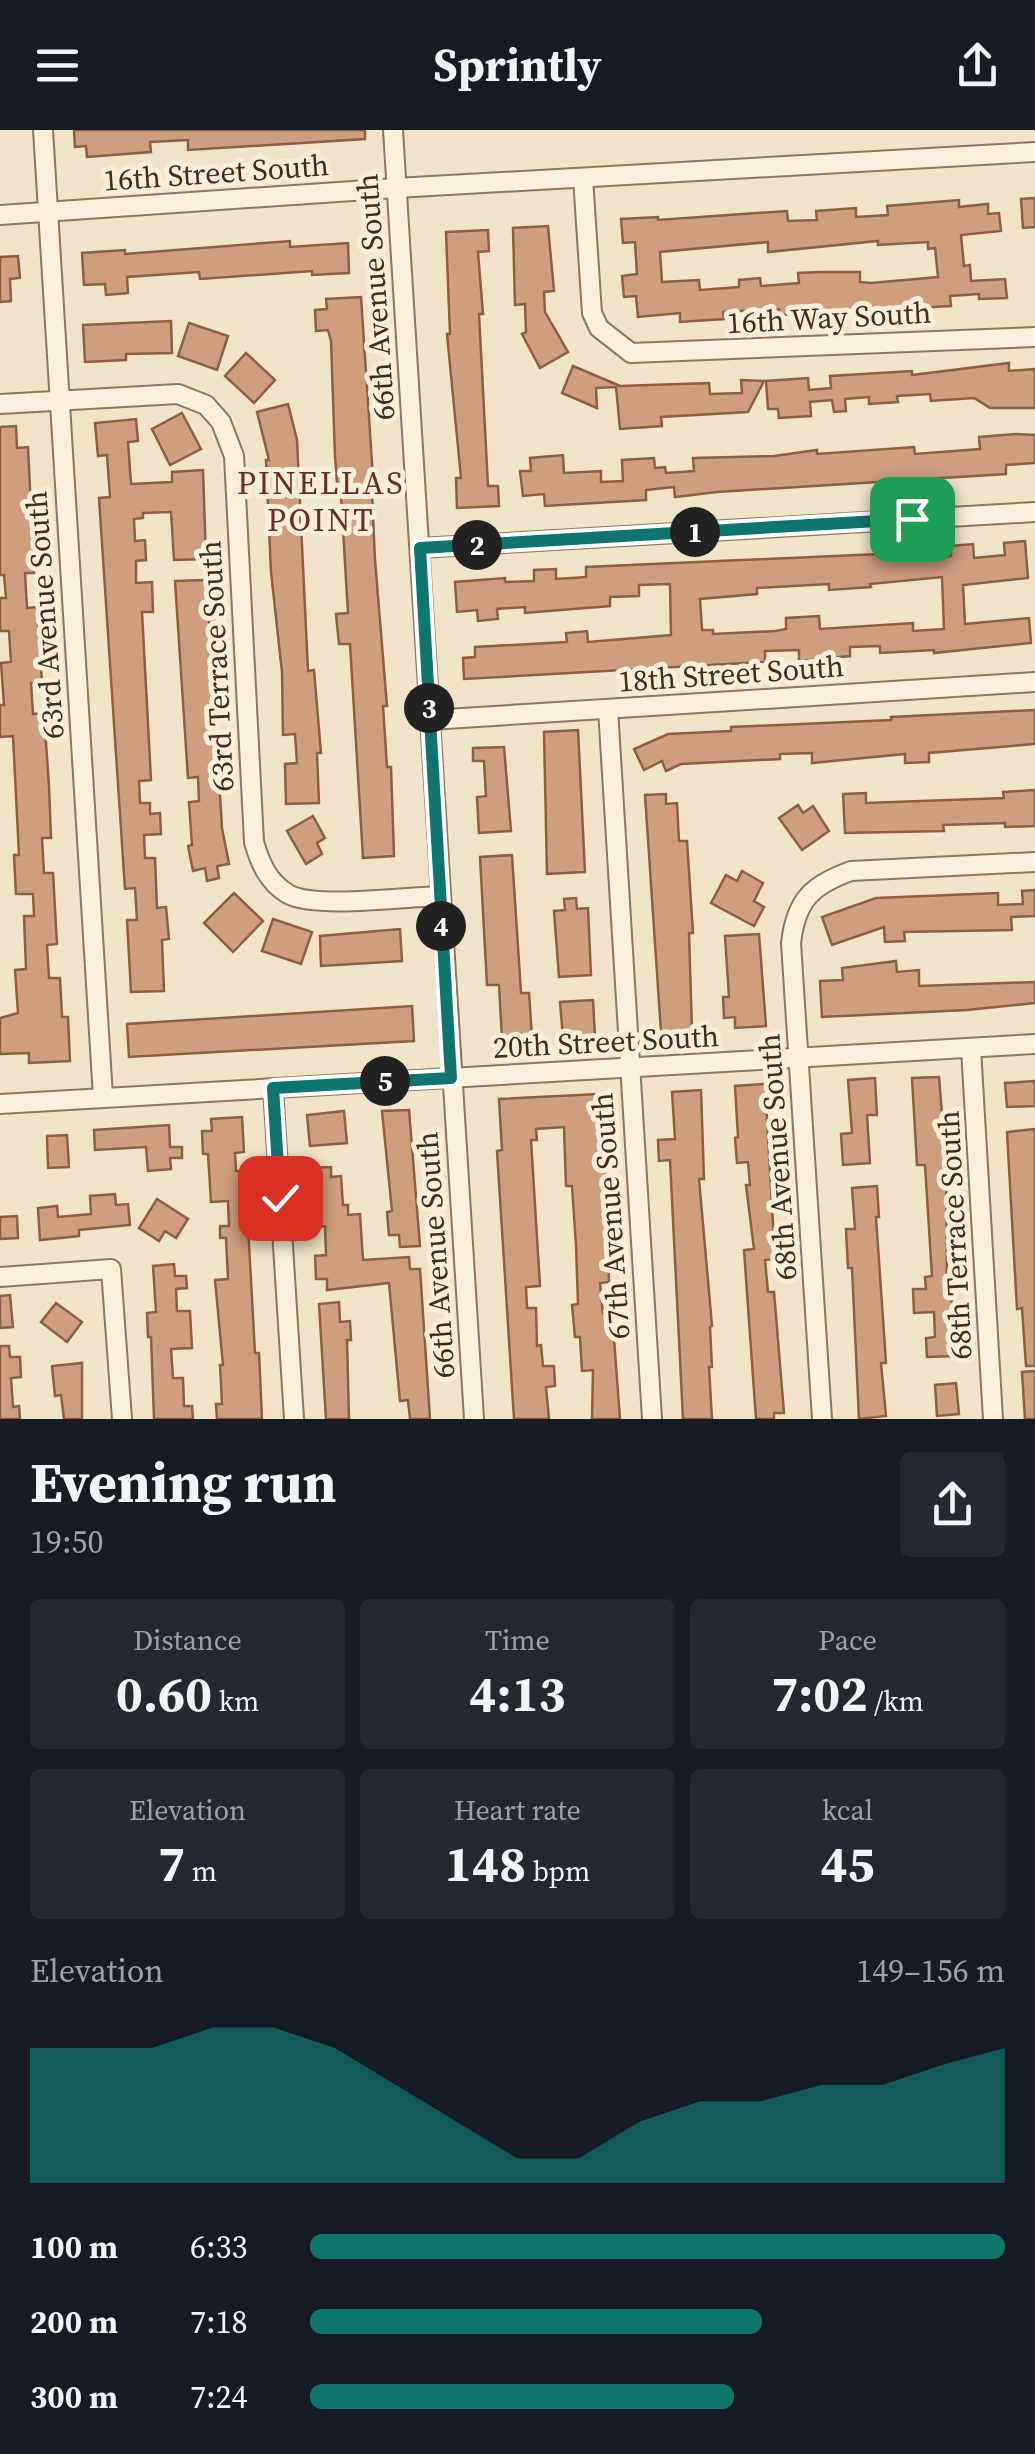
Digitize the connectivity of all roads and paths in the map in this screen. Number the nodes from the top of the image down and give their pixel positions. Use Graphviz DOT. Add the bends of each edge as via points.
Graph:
graph roads {
  1 [pos="43,130"];
  2 [pos="393,130"];
  3 [pos="1035,152"];
  4 [pos="583,178"];
  5 [pos="396,188"];
  6 [pos="48,213"];
  7 [pos="0,216"];
  8 [pos="1035,337"];
  9 [pos="59,400"];
  10 [pos="0,404"];
  11 [pos="1035,512"];
  12 [pos="420,548"];
  13 [pos="1035,682"];
  14 [pos="608,709"];
  15 [pos="430,720"];
  16 [pos="1035,862"];
  17 [pos="439,896"];
  18 [pos="1035,1044"];
  19 [pos="971,1049"];
  20 [pos="798,1058"];
  21 [pos="629,1068"];
  22 [pos="451,1078"];
  23 [pos="273,1088"];
  24 [pos="103,1097"];
  25 [pos="0,1104"];
  26 [pos="0,1277"];
  27 [pos="122,1419"];
  28 [pos="294,1419"];
  29 [pos="474,1419"];
  30 [pos="652,1419"];
  31 [pos="822,1419"];
  32 [pos="993,1419"];
  1 -- 6 [label="street, 63rd Avenue South"];
  2 -- 5 [label="street, 66th Avenue South"];
  3 -- 4 [label="street, 16th Street South"];
  4 -- 5 [label="street, 16th Street South"];
  4 -- 8 [label="street, 16th Way South" via="592,313 598,328 626,350"];
  5 -- 6 [label="street, 16th Street South"];
  5 -- 12 [label="street, 66th Avenue South"];
  6 -- 7 [label="street, 16th Street South"];
  6 -- 9 [label="street, 63rd Avenue South"];
  9 -- 10 [label="street"];
  9 -- 17 [label="street, 63rd Terrace South" via="178,394 206,405 221,422 234,456 254,842 272,880 290,895 316,901"];
  9 -- 24 [label="street, 63rd Avenue South"];
  11 -- 12 [label="street"];
  12 -- 15 [label="street, 66th Avenue South"];
  13 -- 14 [label="street, 18th Street South"];
  14 -- 15 [label="street, 18th Street South"];
  14 -- 21 [label="street, 67th Avenue South"];
  15 -- 17 [label="street, 66th Avenue South"];
  16 -- 20 [label="street, 68th Avenue South" via="851,870 824,880 794,920"];
  17 -- 22 [label="street, 66th Avenue South"];
  18 -- 19 [label="street, 20th Street South"];
  19 -- 20 [label="street, 20th Street South"];
  19 -- 32 [label="street, 68th Terrace South"];
  20 -- 21 [label="street, 20th Street South"];
  20 -- 31 [label="street, 68th Avenue South"];
  21 -- 22 [label="street, 20th Street South"];
  21 -- 30 [label="street, 67th Avenue South"];
  22 -- 23 [label="street, 20th Street South"];
  22 -- 29 [label="street, 66th Avenue South"];
  23 -- 24 [label="street, 20th Street South"];
  23 -- 28 [label="street"];
  24 -- 25 [label="street, 20th Street South"];
  26 -- 27 [label="street" via="112,1269"];
}
